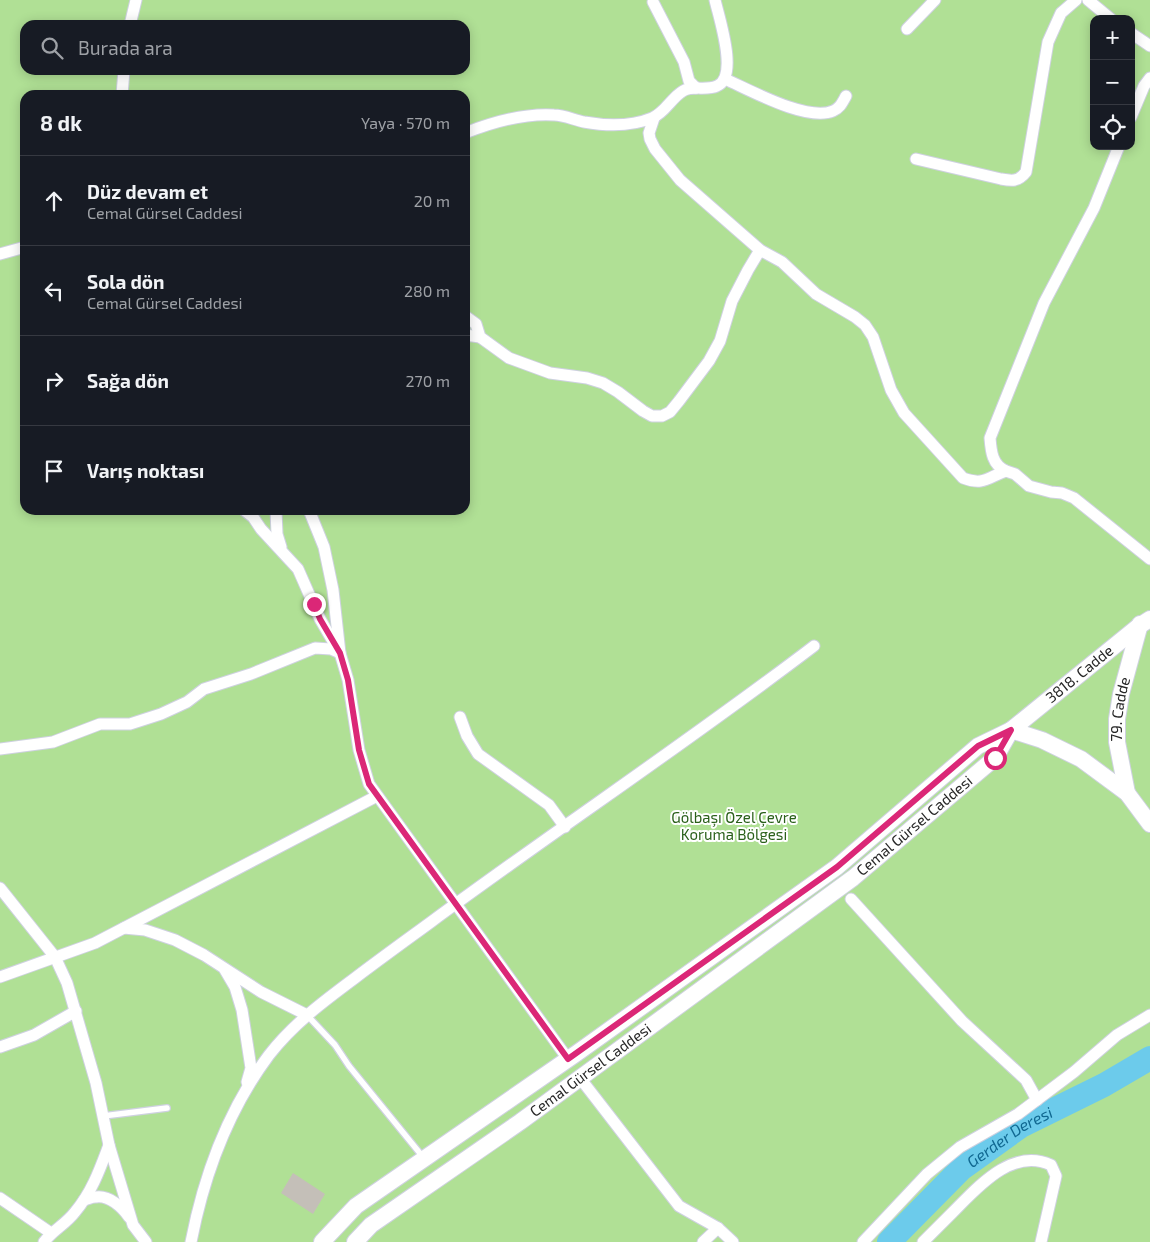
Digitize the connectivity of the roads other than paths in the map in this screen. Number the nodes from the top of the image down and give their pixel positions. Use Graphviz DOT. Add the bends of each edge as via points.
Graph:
graph roads {
  1 [pos="136,0"];
  2 [pos="716,0"];
  3 [pos="934,0"];
  4 [pos="1076,0"];
  5 [pos="1088,0"];
  6 [pos="653,2"];
  7 [pos="1105,15"];
  8 [pos="131,20"];
  9 [pos="907,29"];
  10 [pos="1135,36"];
  11 [pos="1150,46"];
  12 [pos="124,75"];
  13 [pos="1150,78"];
  14 [pos="725,79"];
  15 [pos="696,88"];
  16 [pos="122,90"];
  17 [pos="846,96"];
  18 [pos="1135,107"];
  19 [pos="654,118"];
  20 [pos="470,130"];
  21 [pos="1117,150"];
  22 [pos="916,159"];
  23 [pos="20,248"];
  24 [pos="760,250"];
  25 [pos="0,254"];
  26 [pos="470,320"];
  27 [pos="470,336"];
  28 [pos="480,338"];
  29 [pos="1006,470"];
  30 [pos="250,515"];
  31 [pos="276,515"];
  32 [pos="311,515"];
  33 [pos="286,555"];
  34 [pos="1150,559"];
  35 [pos="1150,613"];
  36 [pos="1144,623"];
  37 [pos="814,646"];
  38 [pos="340,653"];
  39 [pos="460,718"];
  40 [pos="1011,730"];
  41 [pos="0,749"];
  42 [pos="1127,793"];
  43 [pos="377,796"];
  44 [pos="1150,824"];
  45 [pos="565,826"];
  46 [pos="0,888"];
  47 [pos="851,898"];
  48 [pos="456,904"];
  49 [pos="124,928"];
  50 [pos="55,957"];
  51 [pos="224,969"];
  52 [pos="0,977"];
  53 [pos="76,1011"];
  54 [pos="307,1015"];
  55 [pos="1150,1015"];
  56 [pos="0,1047"];
  57 [pos="568,1059"];
  58 [pos="580,1078"];
  59 [pos="246,1089"];
  60 [pos="1037,1100"];
  61 [pos="167,1108"];
  62 [pos="103,1116"];
  63 [pos="108,1145"];
  64 [pos="424,1159"];
  65 [pos="0,1198"];
  66 [pos="84,1200"];
  67 [pos="133,1225"];
  68 [pos="718,1228"];
  69 [pos="47,1237"];
  70 [pos="146,1242"];
  71 [pos="191,1242"];
  72 [pos="322,1242"];
  73 [pos="355,1242"];
  74 [pos="703,1242"];
  75 [pos="733,1242"];
  76 [pos="863,1242"];
  77 [pos="923,1242"];
  78 [pos="1041,1242"];
  1 -- 8 [label="street"];
  2 -- 14 [label="street" via="728,69"];
  3 -- 9 [label="street"];
  4 -- 22 [label="street" via="1061,13 1048,42 1023,176 1014,181 1001,179"];
  5 -- 7 [label="street"];
  6 -- 15 [label="street" via="684,62 689,81"];
  10 -- 11 [label="street"];
  12 -- 16 [label="street"];
  13 -- 18 [label="street"];
  14 -- 15 [label="street" via="719,86"];
  14 -- 17 [label="street" via="802,111 832,111 841,106"];
  15 -- 19 [label="street" via="684,90"];
  19 -- 20 [label="street" via="608,126 556,115 529,115"];
  19 -- 24 [label="street" via="648,133 668,167"];
  21 -- 29 [label="street" via="1094,208 1044,303 990,438 995,463"];
  23 -- 25 [label="street"];
  24 -- 28 [label="street" via="732,301 720,341 709,361 679,402 662,416 652,416 643,411 603,383 550,373 509,358"];
  24 -- 29 [label="street" via="782,262 816,294 864,325 873,337 891,390 904,413 963,478 981,482"];
  26 -- 28 [label="street" via="476,324"];
  27 -- 28 [label="street"];
  29 -- 34 [label="street" via="1029,486 1062,492 1074,498"];
  30 -- 33 [label="street"];
  31 -- 33 [label="street" via="276,534"];
  32 -- 38 [label="street" via="324,547"];
  33 -- 38 [label="street" via="298,569 320,619"];
  35 -- 36 [label="street"];
  36 -- 40 [label="street, 3818. Cadde"];
  36 -- 42 [label="street, 79. Cadde" via="1121,694 1117,719 1117,742"];
  37 -- 45 [label="street"];
  38 -- 41 [label="street" via="331,648 315,648 251,674 204,688 186,702 130,724 100,724 53,742"];
  38 -- 43 [label="street" via="348,680 359,750 369,784"];
  39 -- 45 [label="street" via="466,736 478,754 549,805"];
  40 -- 42 [label="street, 79. Cadde" via="1068,752"];
  40 -- 57 [label="street, Cemal Gürsel Caddesi" via="978,746 837,867"];
  40 -- 58 [label="street, Cemal Gürsel Caddesi" via="995,758 853,878"];
  42 -- 44 [label="street, 79. Cadde"];
  43 -- 48 [label="street"];
  43 -- 49 [label="street"];
  45 -- 48 [label="street"];
  46 -- 50 [label="street"];
  47 -- 60 [label="street" via="962,1021 1026,1080"];
  48 -- 54 [label="street"];
  48 -- 57 [label="street"];
  49 -- 50 [label="street" via="95,943"];
  49 -- 51 [label="street" via="145,930 175,940"];
  50 -- 52 [label="street"];
  50 -- 53 [label="street"];
  51 -- 54 [label="street"];
  51 -- 59 [label="street" via="235,987 242,1010 250,1068"];
  53 -- 56 [label="street" via="34,1035"];
  53 -- 62 [label="street"];
  54 -- 59 [label="street" via="270,1054"];
  54 -- 64 [label="lane"];
  55 -- 60 [label="street" via="1117,1035"];
  57 -- 64 [label="street, Cemal Gürsel Caddesi"];
  58 -- 68 [label="street" via="680,1206"];
  58 -- 73 [label="street, Cemal Gürsel Caddesi" via="371,1225"];
  59 -- 71 [label="street" via="215,1154 203,1188"];
  60 -- 76 [label="street" via="950,1155 927,1174"];
  61 -- 62 [label="lane"];
  62 -- 63 [label="street"];
  63 -- 66 [label="street"];
  63 -- 67 [label="street"];
  64 -- 72 [label="street, Cemal Gürsel Caddesi" via="356,1206"];
  65 -- 69 [label="street"];
  66 -- 67 [label="street" via="96,1196 109,1199 125,1212"];
  66 -- 69 [label="street" via="74,1214"];
  67 -- 70 [label="street"];
  68 -- 74 [label="street"];
  68 -- 75 [label="street"];
  77 -- 78 [label="street" via="970,1194 997,1172 1012,1164 1039,1161 1051,1165 1056,1176"];
}
